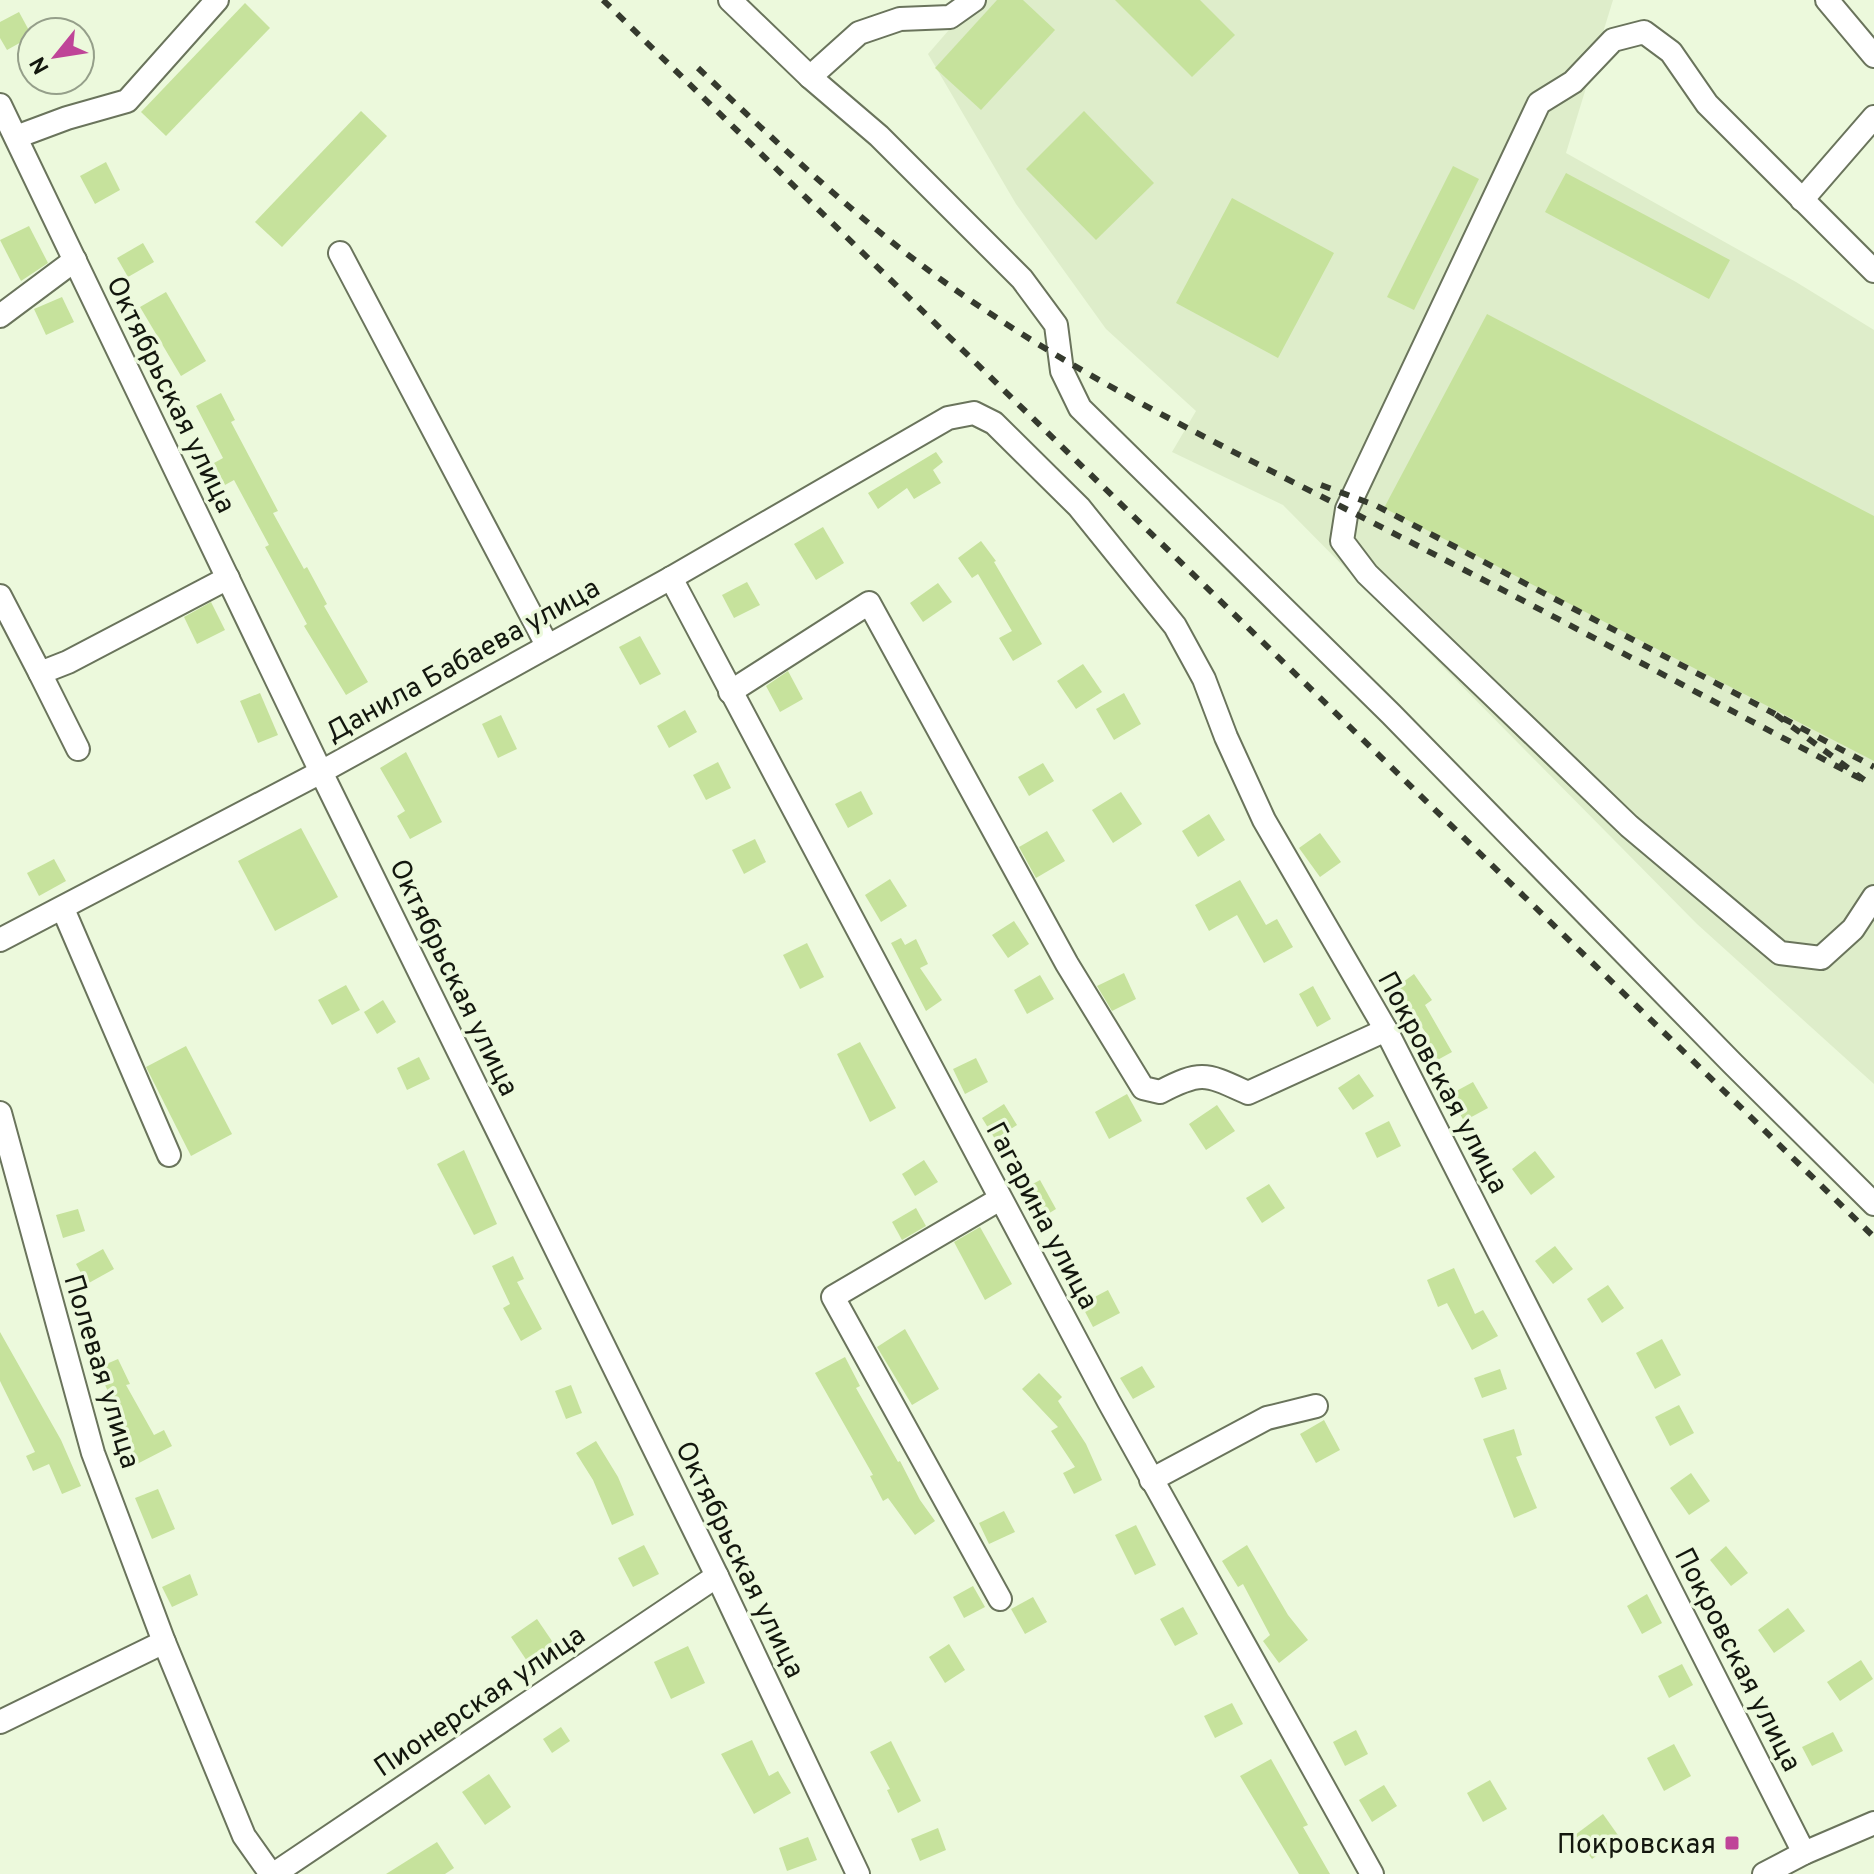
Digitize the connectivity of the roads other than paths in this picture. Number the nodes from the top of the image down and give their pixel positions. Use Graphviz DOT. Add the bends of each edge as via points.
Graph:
graph roads {
  1 [pos="217,0"];
  2 [pos="730,0"];
  3 [pos="974,0"];
  4 [pos="1827,0"];
  5 [pos="896,9"];
  6 [pos="1874,56"];
  7 [pos="810,77"];
  8 [pos="0,105"];
  9 [pos="1874,117"];
  10 [pos="16,137"];
  11 [pos="1802,200"];
  12 [pos="340,253"];
  13 [pos="75,260"];
  14 [pos="1874,271"];
  15 [pos="0,316"];
  16 [pos="948,418"];
  17 [pos="228,578"];
  18 [pos="671,578"];
  19 [pos="0,596"];
  20 [pos="547,645"];
  21 [pos="40,673"];
  22 [pos="730,692"];
  23 [pos="78,749"];
  24 [pos="321,772"];
  25 [pos="1874,897"];
  26 [pos="63,909"];
  27 [pos="0,940"];
  28 [pos="1386,1030"];
  29 [pos="0,1113"];
  30 [pos="169,1155"];
  31 [pos="1000,1199"];
  32 [pos="1874,1204"];
  33 [pos="1316,1406"];
  34 [pos="1151,1480"];
  35 [pos="717,1576"];
  36 [pos="1000,1599"];
  37 [pos="164,1642"];
  38 [pos="0,1722"];
  39 [pos="1874,1823"];
  40 [pos="1804,1853"];
  41 [pos="272,1874"];
  42 [pos="858,1874"];
  43 [pos="1372,1874"];
  44 [pos="1764,1874"];
  1 -- 10 [label="street" via="127,101"];
  2 -- 7 [label="street"];
  3 -- 5 [label="street" via="950,17"];
  4 -- 6 [label="street"];
  5 -- 7 [label="street" via="859,33"];
  7 -- 32 [label="street" via="879,136 1022,279 1056,325 1062,371 1080,408 1391,714"];
  8 -- 10 [label="street, Октябрьская улица"];
  9 -- 11 [label="street"];
  10 -- 13 [label="street, Октябрьская улица"];
  11 -- 14 [label="street"];
  11 -- 25 [label="street" via="1707,104 1671,52 1644,32 1613,40 1573,82 1539,103 1347,509 1342,541 1367,574 1629,826 1780,953 1821,958 1853,929"];
  12 -- 20 [label="street"];
  13 -- 15 [label="street"];
  13 -- 17 [label="street, Октябрьская улица"];
  16 -- 18 [label="street, Данила Бабаева улица"];
  16 -- 28 [label="street, Покровская улица" via="974,413 994,423 1079,507 1175,626 1204,679 1264,820"];
  17 -- 21 [label="street"];
  17 -- 24 [label="street, Октябрьская улица"];
  18 -- 20 [label="street, Данила Бабаева улица"];
  18 -- 22 [label="street, Гагарина улица"];
  19 -- 21 [label="street"];
  20 -- 24 [label="street, Данила Бабаева улица"];
  21 -- 23 [label="street"];
  22 -- 28 [label="street" via="869,603 1067,964 1143,1088 1160,1092 1186,1078 1208,1075 1248,1093"];
  22 -- 31 [label="street, Гагарина улица"];
  24 -- 26 [label="street, Данила Бабаева улица"];
  24 -- 35 [label="street, Октябрьская улица"];
  26 -- 27 [label="street, Данила Бабаева улица"];
  26 -- 30 [label="street"];
  28 -- 40 [label="street, Покровская улица"];
  29 -- 37 [label="street, Полевая улица" via="93,1453"];
  31 -- 34 [label="street, Гагарина улица"];
  31 -- 36 [label="street" via="833,1297"];
  33 -- 34 [label="street" via="1267,1418"];
  34 -- 43 [label="street, Гагарина улица"];
  35 -- 41 [label="street, Пионерская улица"];
  35 -- 42 [label="street, Октябрьская улица"];
  37 -- 38 [label="street"];
  37 -- 41 [label="street, Полевая улица" via="244,1836"];
  39 -- 40 [label="street"];
  40 -- 44 [label="street"];
}
